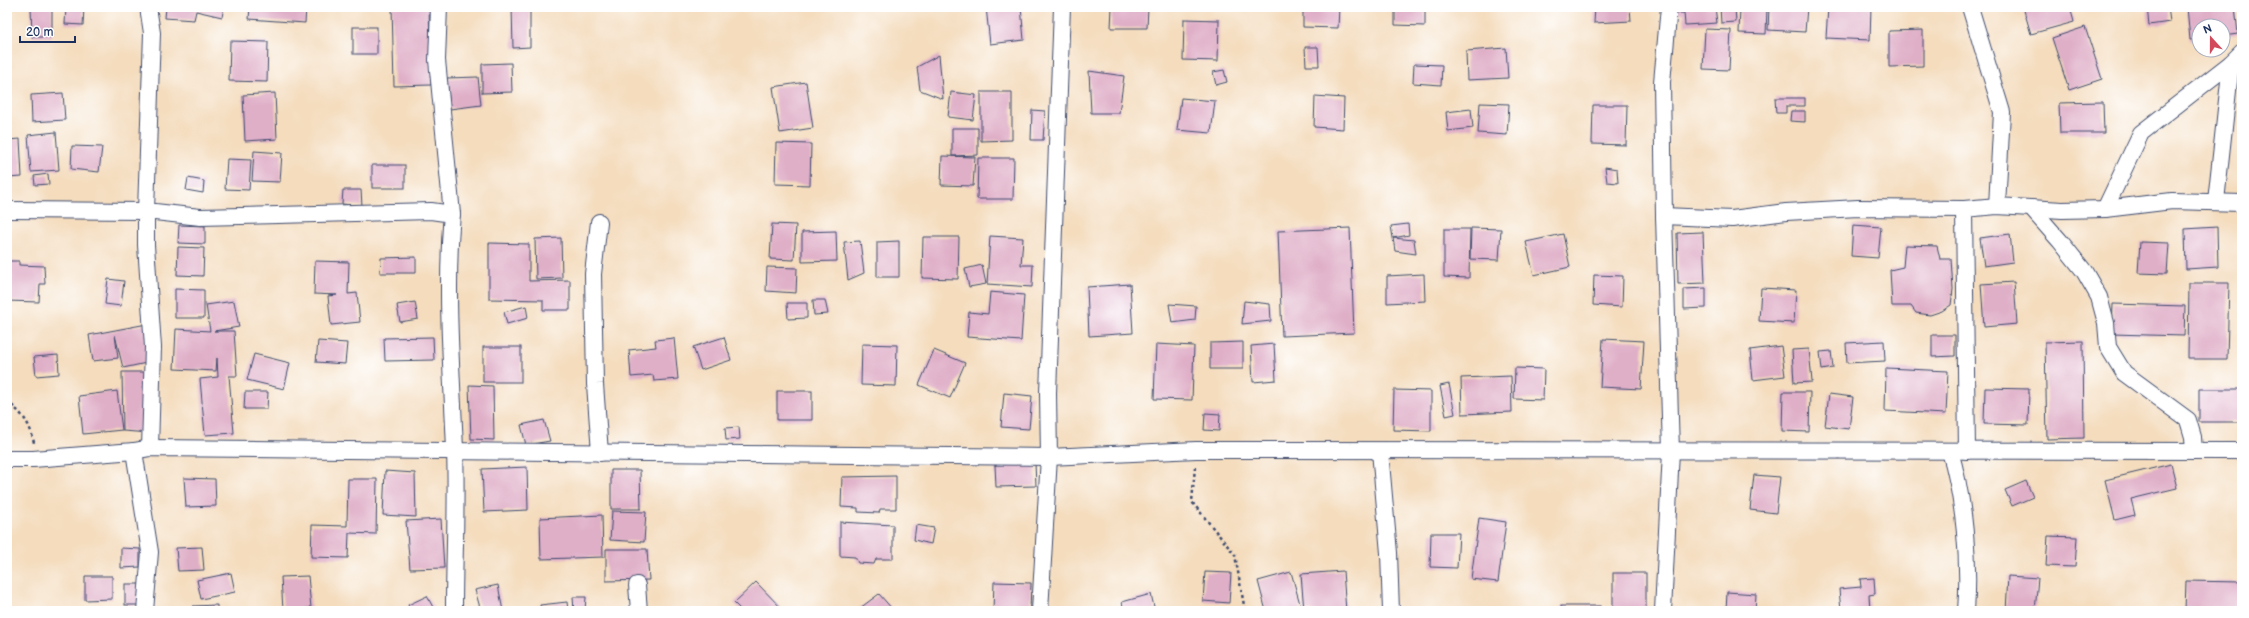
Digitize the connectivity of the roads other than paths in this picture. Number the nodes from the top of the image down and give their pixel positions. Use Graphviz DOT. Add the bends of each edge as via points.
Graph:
graph roads {
  1 [pos="148,7"];
  2 [pos="439,7"];
  3 [pos="1062,7"];
  4 [pos="1669,7"];
  5 [pos="1970,7"];
  6 [pos="1981,7"];
  7 [pos="1978,35"];
  8 [pos="2236,57"];
  9 [pos="2216,201"];
  10 [pos="2242,203"];
  11 [pos="1997,206"];
  12 [pos="2031,208"];
  13 [pos="1964,209"];
  14 [pos="2105,209"];
  15 [pos="7,210"];
  16 [pos="146,211"];
  17 [pos="452,214"];
  18 [pos="1664,216"];
  19 [pos="599,222"];
  20 [pos="150,448"];
  21 [pos="134,451"];
  22 [pos="455,451"];
  23 [pos="1380,451"];
  24 [pos="1671,451"];
  25 [pos="1950,451"];
  26 [pos="1967,451"];
  27 [pos="2194,451"];
  28 [pos="2242,451"];
  29 [pos="600,453"];
  30 [pos="1049,457"];
  31 [pos="7,458"];
  32 [pos="637,585"];
  33 [pos="145,611"];
  34 [pos="454,611"];
  35 [pos="639,611"];
  36 [pos="1040,611"];
  37 [pos="1391,611"];
  38 [pos="1663,611"];
  39 [pos="1966,611"];
  1 -- 16 [label="street" via="152,33"];
  2 -- 17 [label="street" via="437,60"];
  3 -- 30 [label="street" via="1048,393"];
  4 -- 18 [label="street" via="1662,82"];
  5 -- 7 [label="street"];
  6 -- 7 [label="street"];
  7 -- 11 [label="street" via="1992,73 2002,112"];
  8 -- 9 [label="street"];
  8 -- 14 [label="street" via="2141,133"];
  9 -- 10 [label="street"];
  9 -- 14 [label="street" via="2172,201"];
  11 -- 12 [label="street"];
  11 -- 13 [label="street"];
  12 -- 14 [label="street"];
  12 -- 27 [label="street" via="2084,271 2099,297 2106,323 2108,347 2124,373 2188,420"];
  13 -- 18 [label="street" via="1858,208 1786,212 1732,219"];
  13 -- 26 [label="street"];
  15 -- 16 [label="street"];
  16 -- 17 [label="street" via="200,217 431,212"];
  16 -- 20 [label="street" via="153,347"];
  17 -- 22 [label="street" via="449,246 450,374"];
  18 -- 24 [label="street"];
  19 -- 29 [label="street" via="593,274 595,384"];
  20 -- 21 [label="street"];
  20 -- 22 [label="street"];
  21 -- 31 [label="street" via="33,459"];
  21 -- 33 [label="street" via="150,552"];
  22 -- 29 [label="street"];
  22 -- 34 [label="street"];
  23 -- 24 [label="street"];
  23 -- 30 [label="street" via="1196,450"];
  23 -- 37 [label="street"];
  24 -- 25 [label="street"];
  24 -- 38 [label="street"];
  25 -- 26 [label="street"];
  25 -- 39 [label="street" via="1956,474 1965,547"];
  26 -- 27 [label="street"];
  27 -- 28 [label="street"];
  29 -- 30 [label="street"];
  30 -- 36 [label="street"];
  32 -- 35 [label="street"];
}
